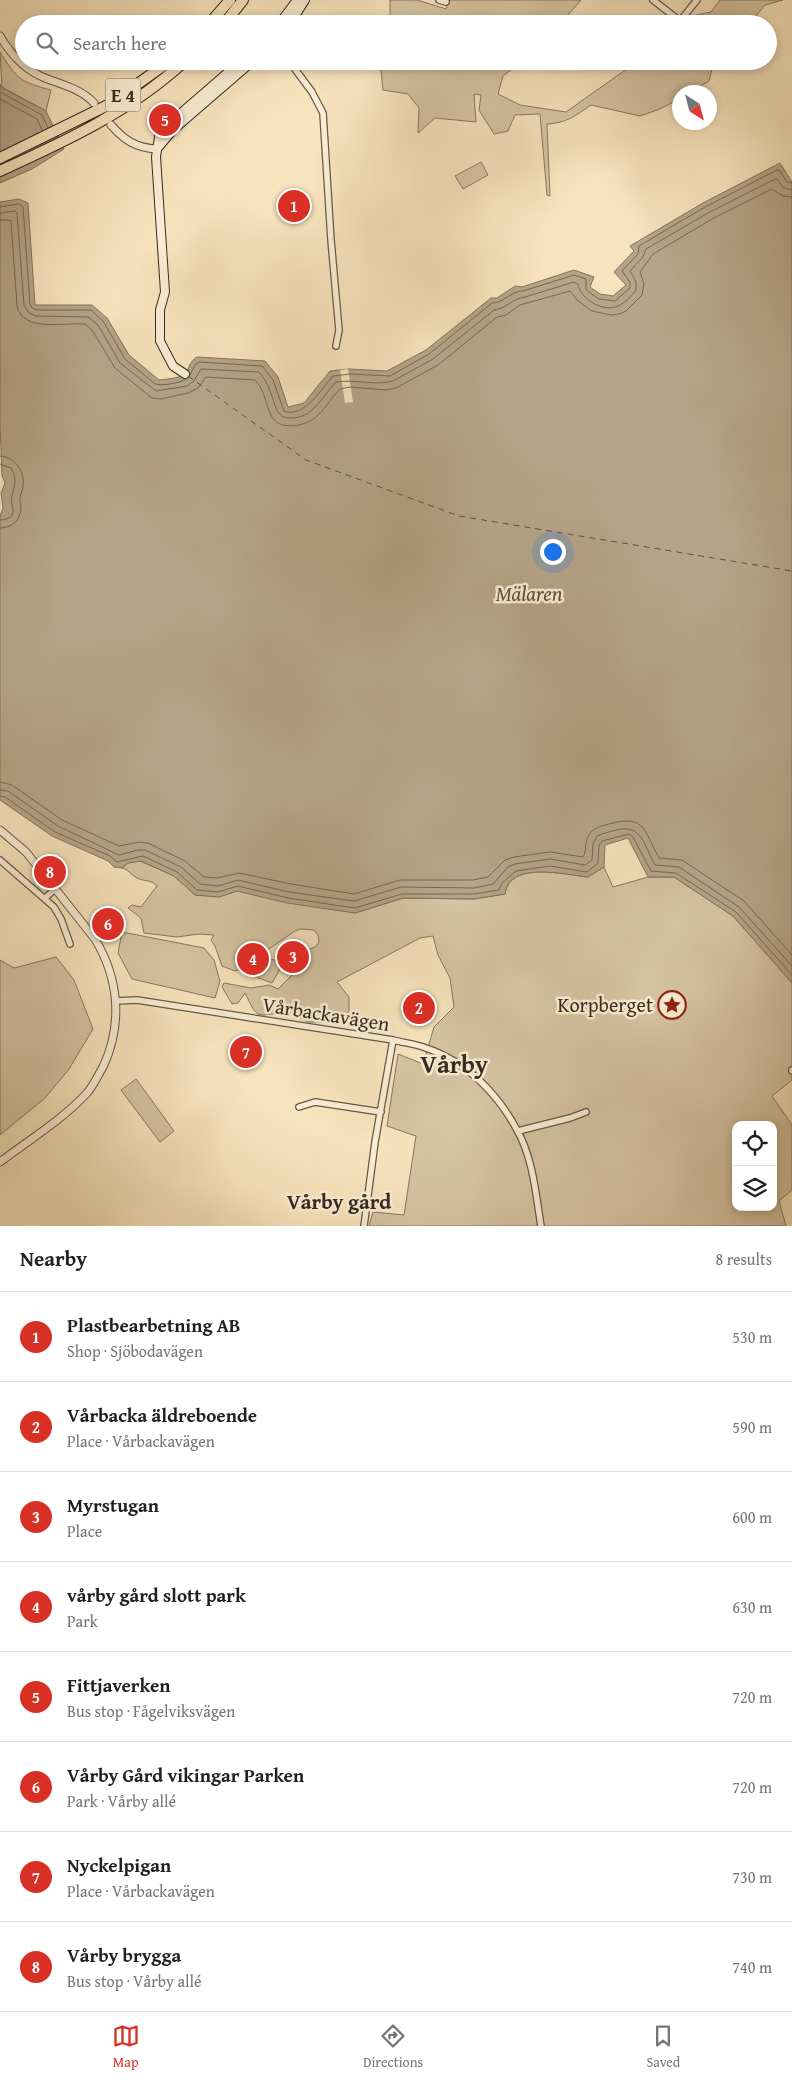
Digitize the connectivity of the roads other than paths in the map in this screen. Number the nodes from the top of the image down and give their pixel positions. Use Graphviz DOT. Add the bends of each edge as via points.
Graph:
graph roads {
  1 [pos="230,0"];
  2 [pos="243,0"];
  3 [pos="297,0"];
  4 [pos="306,0"];
  5 [pos="439,0"];
  6 [pos="653,0"];
  7 [pos="697,0"];
  8 [pos="446,2"];
  9 [pos="217,15"];
  10 [pos="231,15"];
  11 [pos="286,15"];
  12 [pos="296,15"];
  13 [pos="672,15"];
  14 [pos="685,15"];
  15 [pos="0,36"];
  16 [pos="15,58"];
  17 [pos="30,70"];
  18 [pos="157,70"];
  19 [pos="175,70"];
  20 [pos="231,70"];
  21 [pos="243,70"];
  22 [pos="296,70"];
  23 [pos="94,103"];
  24 [pos="111,125"];
  25 [pos="157,149"];
  26 [pos="0,158"];
  27 [pos="0,171"];
  28 [pos="336,346"];
  29 [pos="185,374"];
  30 [pos="0,830"];
  31 [pos="0,860"];
  32 [pos="56,888"];
  33 [pos="45,898"];
  34 [pos="70,944"];
  35 [pos="116,1001"];
  36 [pos="393,1040"];
  37 [pos="299,1107"];
  38 [pos="381,1112"];
  39 [pos="586,1112"];
  40 [pos="518,1131"];
  41 [pos="0,1162"];
  42 [pos="364,1226"];
  43 [pos="541,1226"];
  1 -- 9 [label="highway"];
  2 -- 10 [label="highway"];
  3 -- 11 [label="main road"];
  4 -- 12 [label="main road"];
  5 -- 8 [label="street"];
  6 -- 13 [label="street"];
  7 -- 14 [label="street"];
  15 -- 16 [label="street"];
  17 -- 23 [label="street" via="78,91"];
  18 -- 26 [label="highway, E 4" via="108,105"];
  19 -- 27 [label="highway, E 4" via="140,98 84,132"];
  20 -- 25 [label="main road" via="166,126 159,137"];
  21 -- 25 [label="main road" via="173,130"];
  22 -- 28 [label="street" via="323,113 339,330"];
  24 -- 25 [label="street" via="129,142"];
  25 -- 29 [label="main road" via="165,292 160,310 160,341 173,366"];
  30 -- 32 [label="street" via="26,852"];
  31 -- 33 [label="street"];
  32 -- 33 [label="street"];
  32 -- 35 [label="street" via="104,954"];
  33 -- 34 [label="street" via="61,919"];
  35 -- 36 [label="street, Vårbackavägen" via="137,1000"];
  35 -- 41 [label="street" via="110,1052 89,1091"];
  36 -- 38 [label="street"];
  36 -- 40 [label="street, Vårbackavägen" via="426,1048 467,1070 489,1089"];
  37 -- 38 [label="street" via="316,1102"];
  38 -- 42 [label="street"];
  39 -- 40 [label="street"];
  40 -- 43 [label="street, Vårbackavägen" via="534,1186"];
}
